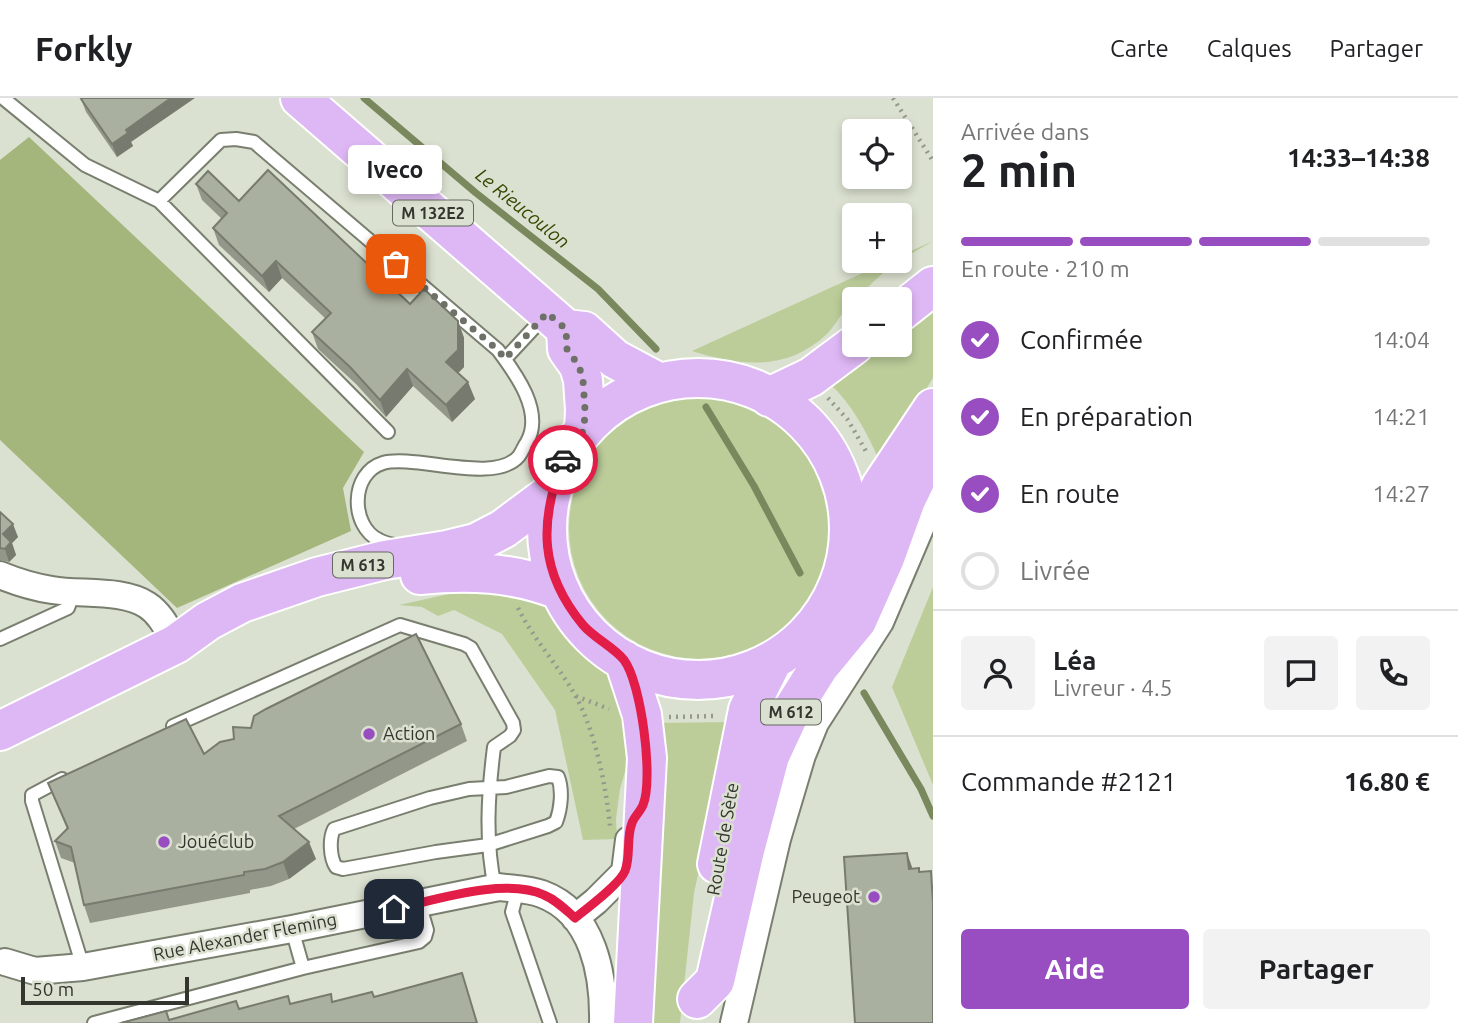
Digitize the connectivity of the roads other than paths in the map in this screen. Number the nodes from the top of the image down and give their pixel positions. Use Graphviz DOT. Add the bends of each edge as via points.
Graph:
graph roads {
  1 [pos="3,98"];
  2 [pos="300,98"];
  3 [pos="159,201"];
  4 [pos="933,286"];
  5 [pos="912,303"];
  6 [pos="556,321"];
  7 [pos="842,354"];
  8 [pos="505,359"];
  9 [pos="660,383"];
  10 [pos="769,397"];
  11 [pos="933,408"];
  12 [pos="584,430"];
  13 [pos="388,432"];
  14 [pos="933,444"];
  15 [pos="550,494"];
  16 [pos="933,498"];
  17 [pos="447,550"];
  18 [pos="849,550"];
  19 [pos="0,575"];
  20 [pos="559,590"];
  21 [pos="74,592"];
  22 [pos="0,639"];
  23 [pos="176,644"];
  24 [pos="624,660"];
  25 [pos="772,662"];
  26 [pos="0,731"];
  27 [pos="159,732"];
  28 [pos="73,774"];
  29 [pos="489,787"];
  30 [pos="644,804"];
  31 [pos="488,845"];
  32 [pos="507,889"];
  33 [pos="419,903"];
  34 [pos="575,918"];
  35 [pos="292,929"];
  36 [pos="1,963"];
  37 [pos="83,967"];
  38 [pos="303,968"];
  39 [pos="696,1011"];
  40 [pos="110,1020"];
  41 [pos="94,1023"];
  42 [pos="550,1023"];
  43 [pos="603,1023"];
  44 [pos="633,1023"];
  45 [pos="734,1023"];
  1 -- 3 [label="lane" via="85,165"];
  2 -- 6 [label="main road, M 132E2"];
  3 -- 8 [label="lane" via="221,140 254,142"];
  3 -- 13 [label="lane"];
  4 -- 5 [label="main road"];
  6 -- 8 [label="lane"];
  6 -- 9 [label="main road, M 132E2" via="584,331 615,359"];
  6 -- 12 [label="main road" via="583,380"];
  7 -- 10 [label="main road" via="811,377"];
  8 -- 17 [label="lane" via="529,405 532,432 517,458 497,467 473,469 384,463 369,469 358,487 358,513 378,540"];
  9 -- 10 [label="main road" via="716,379"];
  9 -- 12 [label="main road" via="619,400"];
  10 -- 18 [label="main road" via="811,428 827,449 839,473 848,511"];
  11 -- 18 [label="main road" via="881,486"];
  12 -- 15 [label="main road" via="563,460"];
  14 -- 39 [label="main road, M 612" via="857,621 819,667 770,757 715,981"];
  15 -- 17 [label="main road, M 613" via="503,529 476,543"];
  15 -- 20 [label="main road" via="547,543"];
  16 -- 45 [label="street" via="880,622 815,723 802,755 777,839"];
  17 -- 23 [label="main road, M 613" via="317,576 242,604"];
  18 -- 25 [label="main road" via="835,595 823,615 809,633"];
  19 -- 21 [label="street" via="23,584"];
  20 -- 23 [label="main road, M 613" via="509,575 457,571 410,576 310,601 236,632"];
  20 -- 24 [label="main road" via="584,626"];
  21 -- 22 [label="lane" via="68,608"];
  21 -- 23 [label="street" via="128,597 147,605"];
  23 -- 26 [label="main road, M 613"];
  24 -- 25 [label="main road" via="687,680 730,677"];
  24 -- 30 [label="main road" via="642,715 647,758"];
  25 -- 39 [label="main road, Route de Sète / M 612" via="748,710 716,867"];
  27 -- 29 [label="lane" via="406,625 471,648 513,723 510,736 494,747"];
  28 -- 37 [label="lane" via="36,792 32,801"];
  29 -- 31 [label="lane"];
  29 -- 31 [label="lane" via="550,776 558,778 561,786 556,822"];
  29 -- 31 [label="lane" via="430,799 334,829 331,835 333,862 344,869"];
  30 -- 34 [label="street" via="632,823 625,872"];
  30 -- 44 [label="main road"];
  31 -- 32 [label="lane"];
  32 -- 33 [label="street, Rue Alexander Fleming"];
  32 -- 34 [label="street, Rue Alexander Fleming" via="543,894"];
  32 -- 42 [label="lane"];
  33 -- 35 [label="street, Rue Alexander Fleming"];
  33 -- 38 [label="lane" via="427,930 419,942"];
  34 -- 43 [label="street, Rue Alexander Fleming" via="599,966"];
  35 -- 37 [label="street, Rue Alexander Fleming"];
  35 -- 38 [label="lane"];
  36 -- 37 [label="street, Rue Alexander Fleming" via="35,971"];
  38 -- 40 [label="lane"];
  40 -- 41 [label="lane"];
}
